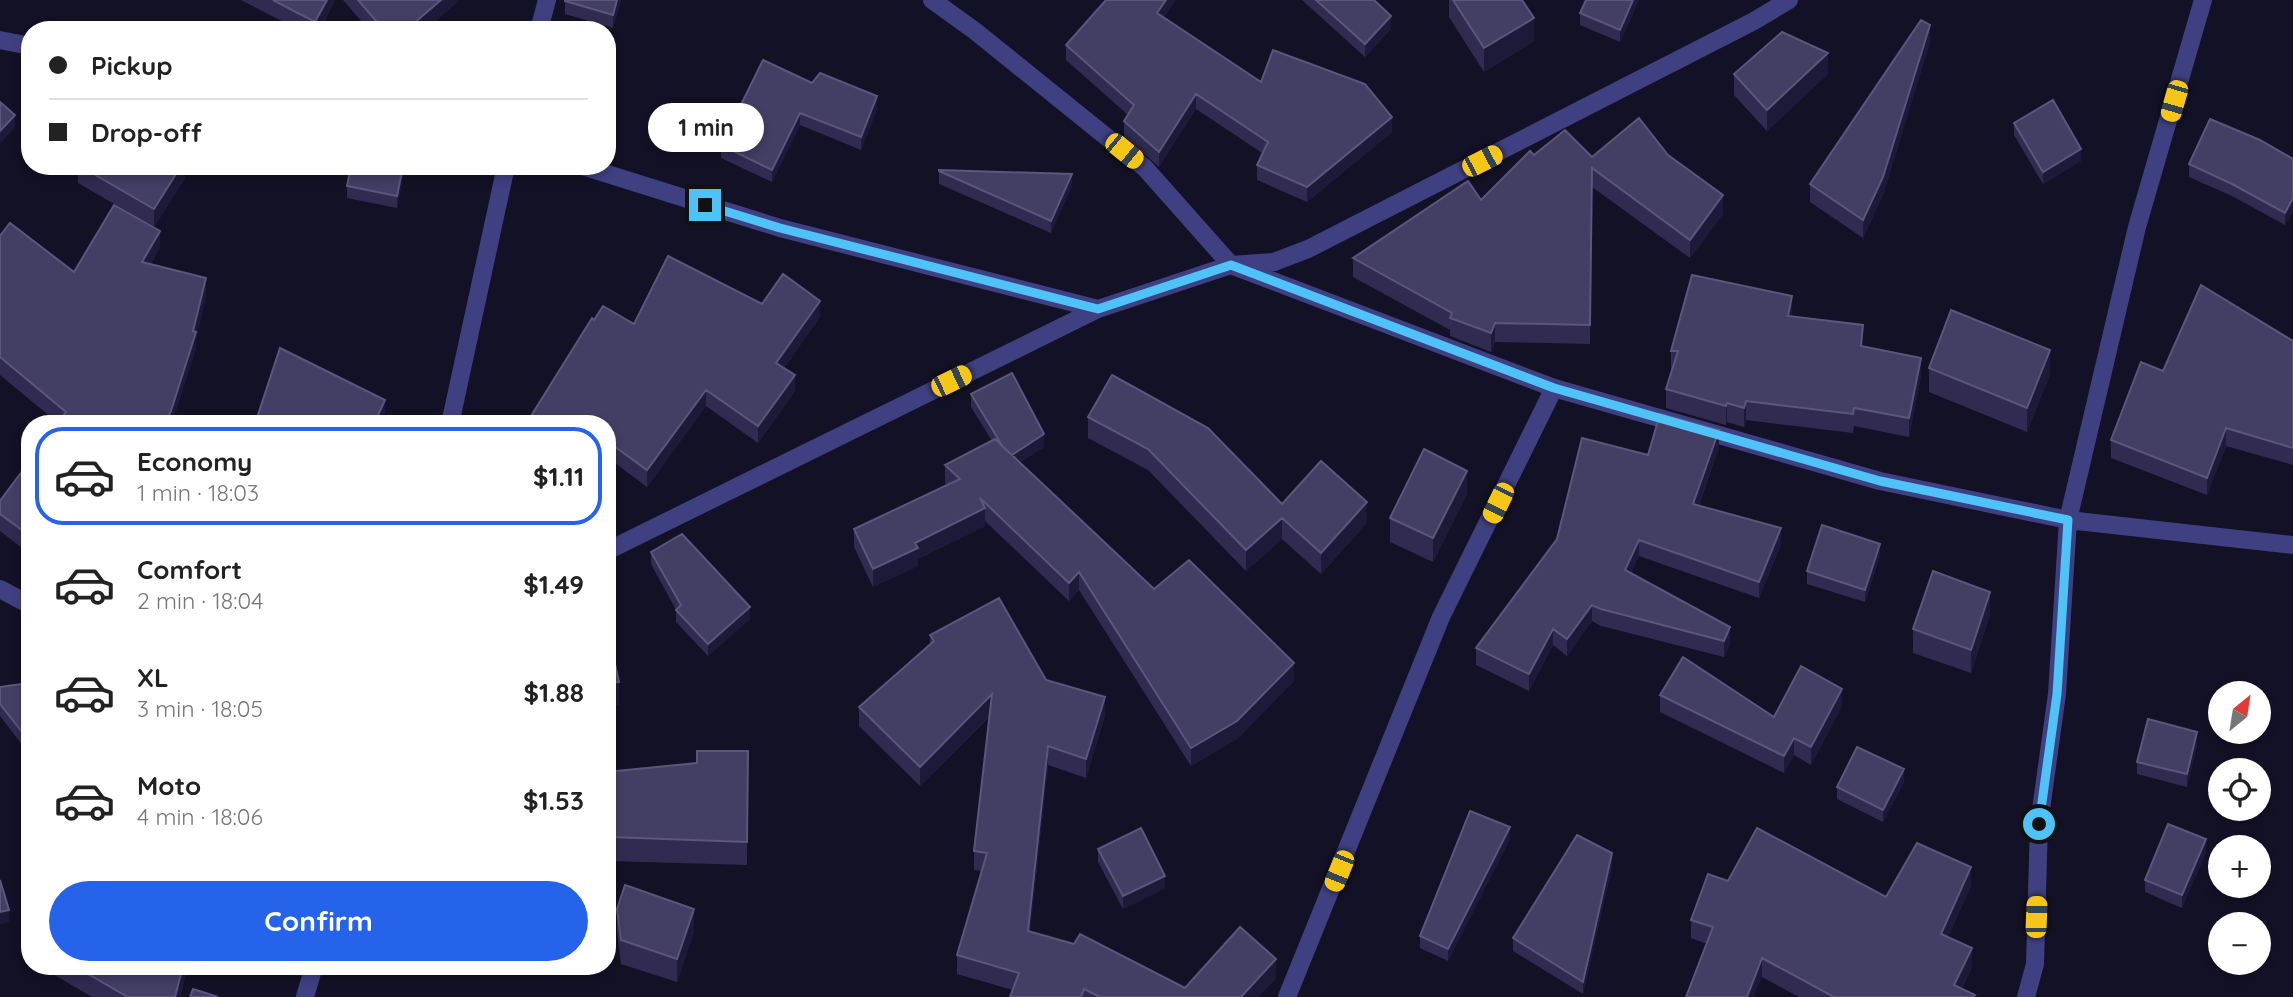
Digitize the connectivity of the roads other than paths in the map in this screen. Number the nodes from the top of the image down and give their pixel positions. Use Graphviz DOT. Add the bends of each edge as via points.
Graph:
graph roads {
  1 [pos="547,0"];
  2 [pos="932,0"];
  3 [pos="1789,0"];
  4 [pos="2203,0"];
  5 [pos="541,21"];
  6 [pos="0,40"];
  7 [pos="21,44"];
  8 [pos="504,175"];
  9 [pos="611,175"];
  10 [pos="1231,265"];
  11 [pos="1098,309"];
  12 [pos="1554,388"];
  13 [pos="452,415"];
  14 [pos="2068,520"];
  15 [pos="2293,545"];
  16 [pos="616,547"];
  17 [pos="0,589"];
  18 [pos="21,600"];
  19 [pos="311,975"];
  20 [pos="305,997"];
  21 [pos="1287,997"];
  22 [pos="2026,997"];
  1 -- 5 [label="street"];
  2 -- 10 [label="street" via="1145,168"];
  3 -- 10 [label="street" via="1308,249 1274,262"];
  4 -- 14 [label="street" via="2137,227"];
  6 -- 7 [label="street"];
  8 -- 13 [label="street"];
  9 -- 11 [label="street" via="780,228"];
  10 -- 11 [label="street"];
  10 -- 12 [label="street"];
  11 -- 16 [label="street"];
  12 -- 14 [label="street" via="1880,481"];
  12 -- 21 [label="street" via="1441,617"];
  14 -- 15 [label="street"];
  14 -- 22 [label="street" via="2057,694 2039,824 2035,964"];
  17 -- 18 [label="street"];
  19 -- 20 [label="street"];
}
